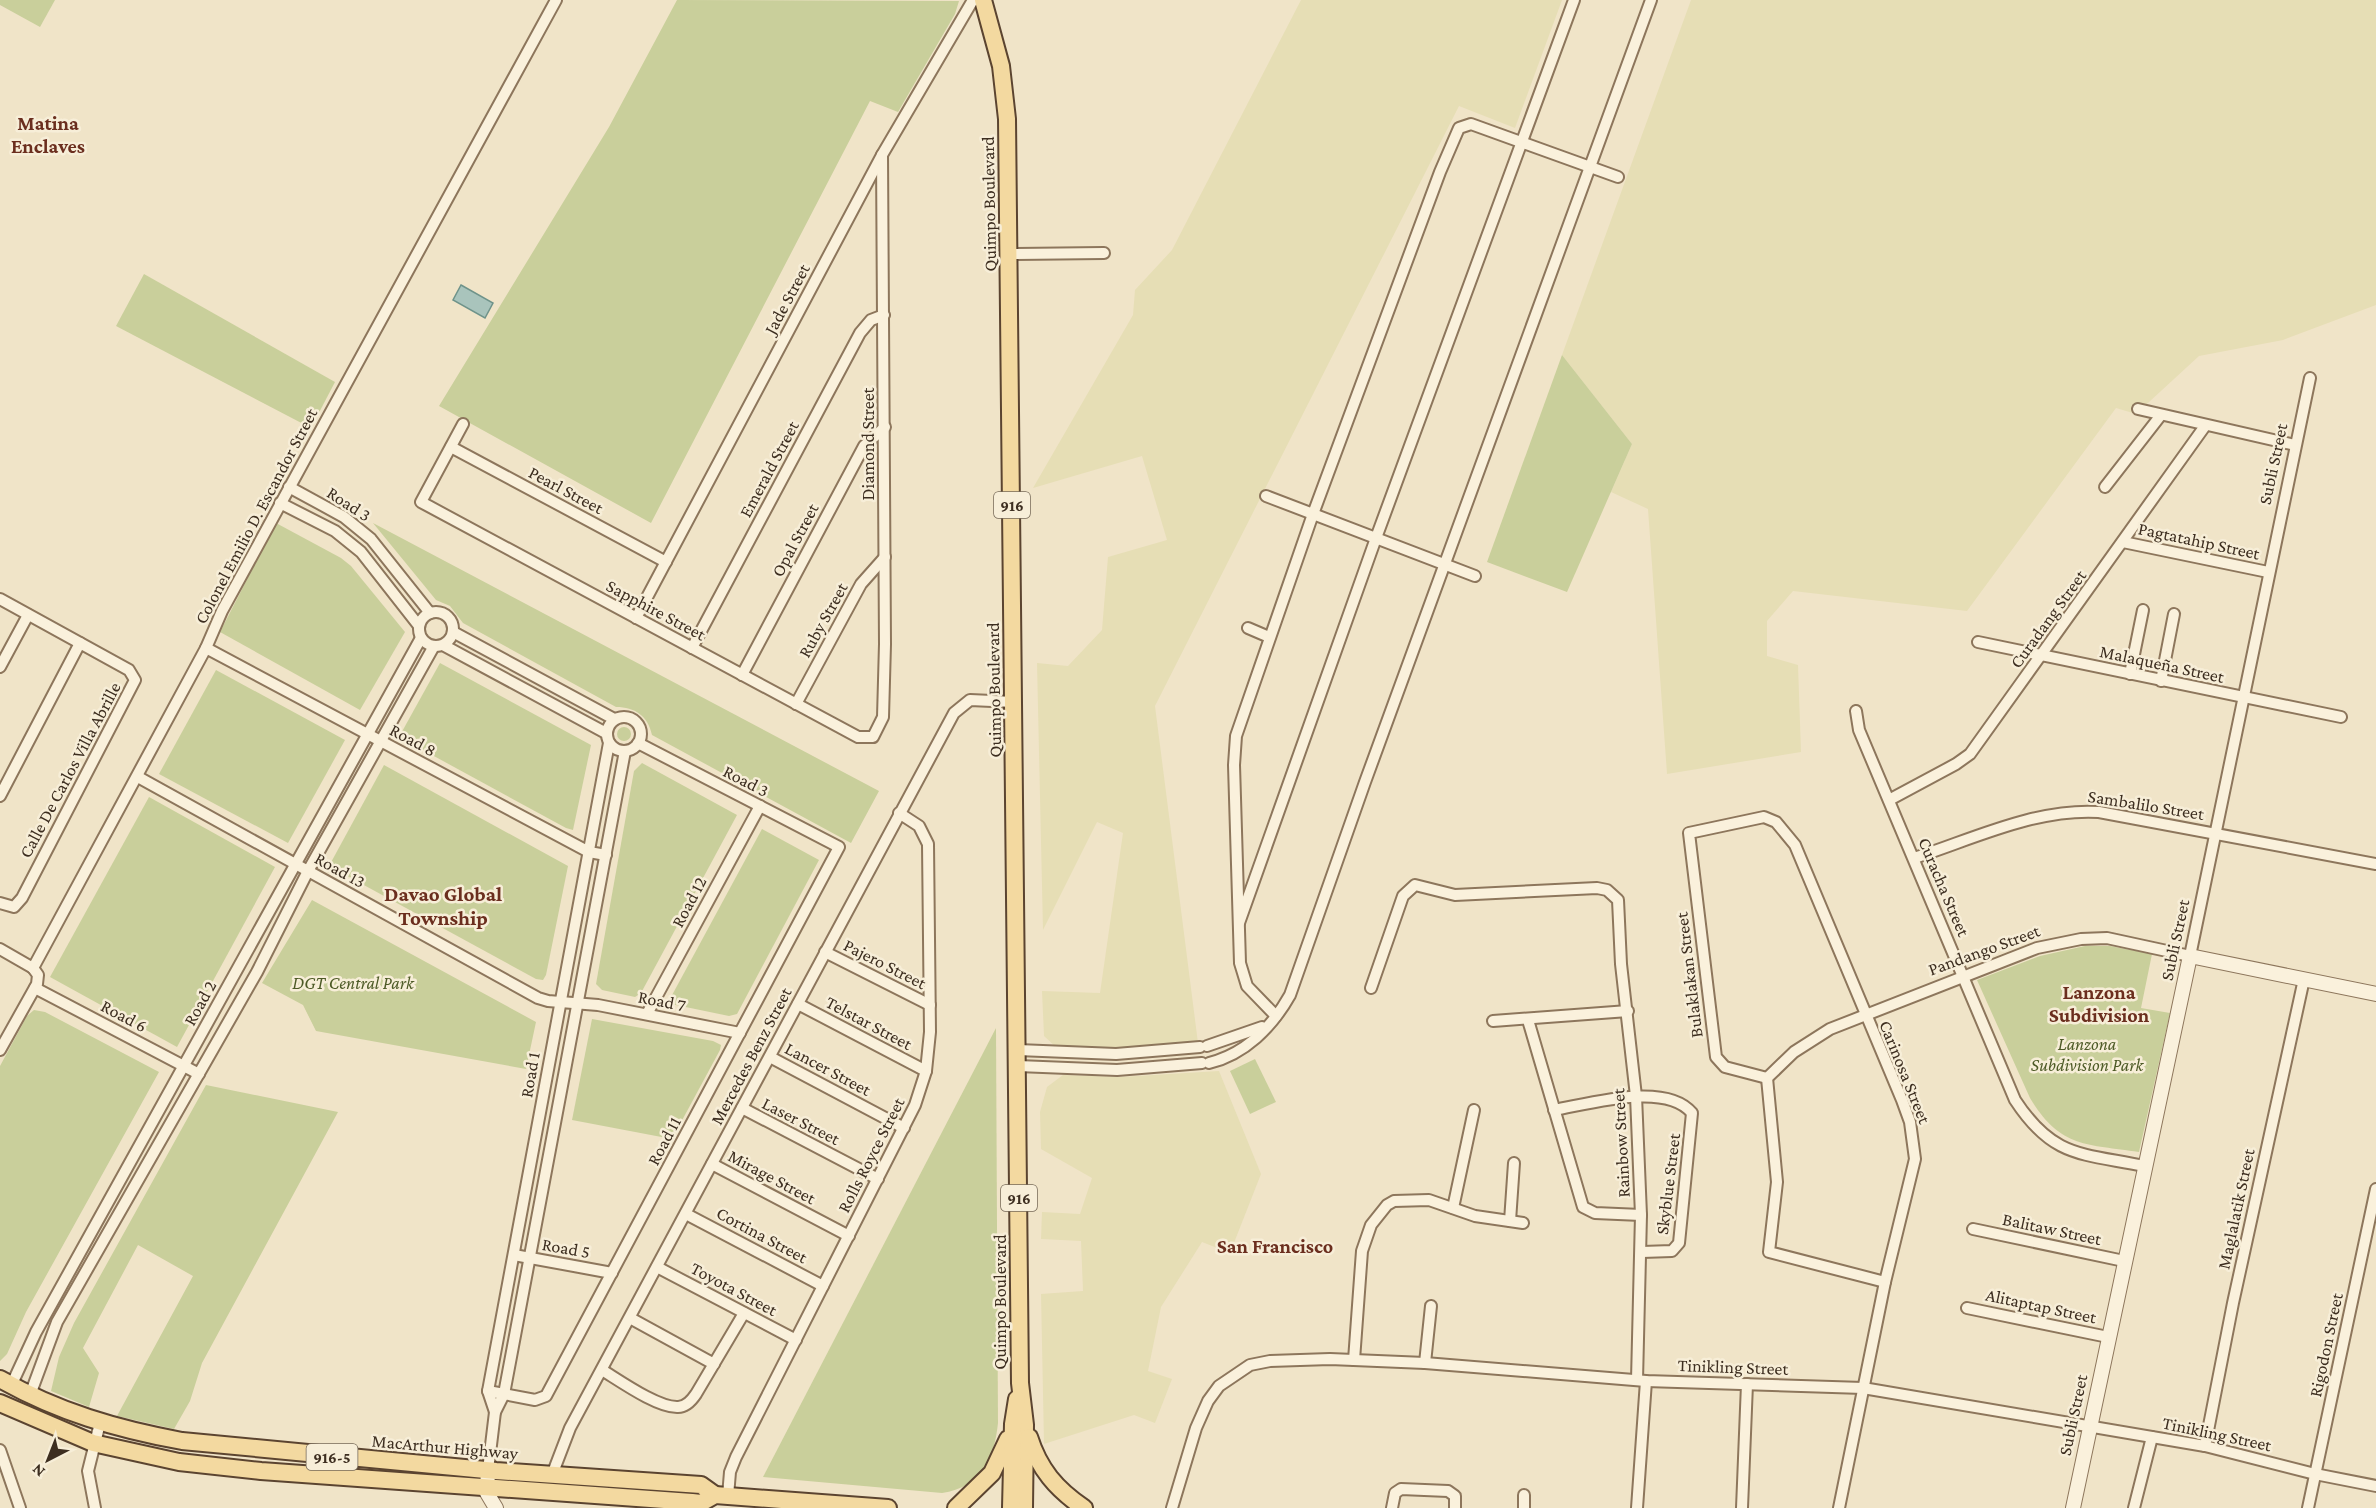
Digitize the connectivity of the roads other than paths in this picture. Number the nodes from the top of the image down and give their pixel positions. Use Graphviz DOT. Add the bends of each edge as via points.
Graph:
graph roads {
  1 [pos="556,0"];
  2 [pos="973,0"];
  3 [pos="983,0"];
  4 [pos="1574,0"];
  5 [pos="1651,0"];
  6 [pos="1523,141"];
  7 [pos="882,155"];
  8 [pos="1590,166"];
  9 [pos="1618,177"];
  10 [pos="1104,253"];
  11 [pos="1009,254"];
  12 [pos="884,315"];
  13 [pos="2310,378"];
  14 [pos="2138,409"];
  15 [pos="2161,416"];
  16 [pos="463,424"];
  17 [pos="2205,426"];
  18 [pos="885,427"];
  19 [pos="2295,445"];
  20 [pos="451,447"];
  21 [pos="289,487"];
  22 [pos="2105,488"];
  23 [pos="1266,496"];
  24 [pos="280,503"];
  25 [pos="1313,514"];
  26 [pos="1376,538"];
  27 [pos="2123,542"];
  28 [pos="885,557"];
  29 [pos="666,562"];
  30 [pos="1444,564"];
  31 [pos="2268,572"];
  32 [pos="1475,576"];
  33 [pos="0,600"];
  34 [pos="2143,610"];
  35 [pos="430,613"];
  36 [pos="28,615"];
  37 [pos="2174,615"];
  38 [pos="636,618"];
  39 [pos="419,626"];
  40 [pos="1248,628"];
  41 [pos="453,632"];
  42 [pos="421,638"];
  43 [pos="1269,638"];
  44 [pos="1978,642"];
  45 [pos="80,643"];
  46 [pos="439,645"];
  47 [pos="206,648"];
  48 [pos="692,648"];
  49 [pos="2042,656"];
  50 [pos="0,667"];
  51 [pos="2130,674"];
  52 [pos="742,675"];
  53 [pos="2161,681"];
  54 [pos="2242,698"];
  55 [pos="1014,702"];
  56 [pos="796,704"];
  57 [pos="1856,711"];
  58 [pos="2341,717"];
  59 [pos="614,719"];
  60 [pos="877,733"];
  61 [pos="368,734"];
  62 [pos="608,738"];
  63 [pos="381,741"];
  64 [pos="638,743"];
  65 [pos="626,751"];
  66 [pos="138,777"];
  67 [pos="0,796"];
  68 [pos="1889,800"];
  69 [pos="760,806"];
  70 [pos="899,813"];
  71 [pos="1689,833"];
  72 [pos="2216,833"];
  73 [pos="839,847"];
  74 [pos="589,852"];
  75 [pos="606,855"];
  76 [pos="1914,858"];
  77 [pos="296,864"];
  78 [pos="2376,864"];
  79 [pos="308,871"];
  80 [pos="0,903"];
  81 [pos="1237,929"];
  82 [pos="0,949"];
  83 [pos="825,952"];
  84 [pos="2190,956"];
  85 [pos="241,963"];
  86 [pos="33,968"];
  87 [pos="257,972"];
  88 [pos="1964,977"];
  89 [pos="2304,979"];
  90 [pos="35,988"];
  91 [pos="1371,988"];
  92 [pos="2376,994"];
  93 [pos="560,1002"];
  94 [pos="578,1003"];
  95 [pos="798,1004"];
  96 [pos="930,1005"];
  97 [pos="1628,1011"];
  98 [pos="647,1014"];
  99 [pos="1864,1014"];
  100 [pos="1272,1020"];
  101 [pos="1528,1020"];
  102 [pos="1493,1021"];
  103 [pos="740,1033"];
  104 [pos="0,1050"];
  105 [pos="1183,1050"];
  106 [pos="770,1057"];
  107 [pos="1018,1058"];
  108 [pos="1185,1065"];
  109 [pos="183,1066"];
  110 [pos="548,1067"];
  111 [pos="565,1070"];
  112 [pos="926,1071"];
  113 [pos="199,1074"];
  114 [pos="1767,1078"];
  115 [pos="1636,1096"];
  116 [pos="742,1108"];
  117 [pos="1474,1110"];
  118 [pos="1554,1110"];
  119 [pos="904,1128"];
  120 [pos="1514,1163"];
  121 [pos="712,1164"];
  122 [pos="2144,1166"];
  123 [pos="878,1179"];
  124 [pos="2376,1189"];
  125 [pos="1453,1208"];
  126 [pos="686,1214"];
  127 [pos="1641,1215"];
  128 [pos="100,1216"];
  129 [pos="1510,1221"];
  130 [pos="113,1223"];
  131 [pos="1523,1223"];
  132 [pos="1973,1229"];
  133 [pos="849,1236"];
  134 [pos="1641,1252"];
  135 [pos="514,1255"];
  136 [pos="531,1258"];
  137 [pos="2124,1261"];
  138 [pos="657,1267"];
  139 [pos="612,1273"];
  140 [pos="1885,1282"];
  141 [pos="823,1286"];
  142 [pos="1431,1306"];
  143 [pos="1967,1308"];
  144 [pos="503,1309"];
  145 [pos="520,1312"];
  146 [pos="744,1312"];
  147 [pos="630,1318"];
  148 [pos="2108,1337"];
  149 [pos="796,1340"];
  150 [pos="1354,1360"];
  151 [pos="1425,1363"];
  152 [pos="714,1364"];
  153 [pos="602,1370"];
  154 [pos="1641,1380"];
  155 [pos="6,1383"];
  156 [pos="1747,1384"];
  157 [pos="1863,1388"];
  158 [pos="488,1391"];
  159 [pos="30,1395"];
  160 [pos="504,1395"];
  161 [pos="0,1405"];
  162 [pos="495,1412"];
  163 [pos="100,1423"];
  164 [pos="1019,1424"];
  165 [pos="2089,1425"];
  166 [pos="2152,1437"];
  167 [pos="93,1443"];
  168 [pos="2205,1446"];
  169 [pos="0,1450"];
  170 [pos="263,1451"];
  171 [pos="344,1458"];
  172 [pos="261,1471"];
  173 [pos="2315,1474"];
  174 [pos="552,1475"];
  175 [pos="343,1477"];
  176 [pos="487,1478"];
  177 [pos="2376,1486"];
  178 [pos="1524,1495"];
  179 [pos="721,1496"];
  180 [pos="20,1508"];
  181 [pos="95,1508"];
  182 [pos="496,1508"];
  183 [pos="888,1508"];
  184 [pos="956,1508"];
  185 [pos="1011,1508"];
  186 [pos="1024,1508"];
  187 [pos="1084,1508"];
  188 [pos="1172,1508"];
  189 [pos="1392,1508"];
  190 [pos="1455,1508"];
  191 [pos="1524,1508"];
  192 [pos="1637,1508"];
  193 [pos="1742,1508"];
  194 [pos="1839,1508"];
  195 [pos="2073,1508"];
  196 [pos="2134,1508"];
  197 [pos="2308,1508"];
  1 -- 21 [label="street, Colonel Emilio D. Escandor Street"];
  2 -- 7 [label="street, Jade Street"];
  3 -- 11 [label="main road, Quimpo Boulevard / 916" via="1004,84"];
  4 -- 6 [label="street"];
  5 -- 8 [label="street"];
  6 -- 8 [label="street"];
  6 -- 25 [label="street" via="1471,124 1464,124 1456,133"];
  6 -- 26 [label="street"];
  7 -- 12 [label="street, Diamond Street"];
  7 -- 29 [label="street, Jade Street"];
  8 -- 9 [label="street"];
  8 -- 30 [label="street"];
  10 -- 11 [label="street"];
  11 -- 55 [label="main road, Quimpo Boulevard / 916"];
  12 -- 18 [label="street, Diamond Street"];
  12 -- 48 [label="street, Emerald Street" via="871,320 860,333"];
  13 -- 19 [label="street, Subli Street"];
  14 -- 15 [label="street"];
  15 -- 17 [label="street"];
  15 -- 22 [label="street"];
  16 -- 20 [label="street"];
  17 -- 19 [label="street"];
  17 -- 27 [label="street, Curadang Street"];
  18 -- 28 [label="street, Diamond Street"];
  18 -- 52 [label="street, Opal Street" via="864,446"];
  19 -- 31 [label="street, Subli Street"];
  20 -- 29 [label="street, Pearl Street"];
  20 -- 38 [label="street, Sapphire Street" via="421,502"];
  21 -- 24 [label="street, Colonel Emilio D. Escandor Street"];
  21 -- 35 [label="street, Road 3" via="344,517 371,539"];
  23 -- 25 [label="street"];
  24 -- 39 [label="street, Road 3" via="335,531 361,552"];
  24 -- 47 [label="street, Colonel Emilio D. Escandor Street"];
  25 -- 26 [label="street"];
  25 -- 43 [label="street"];
  26 -- 30 [label="street"];
  26 -- 81 [label="street"];
  27 -- 31 [label="street, Pagtatahip Street"];
  27 -- 49 [label="street, Curadang Street"];
  28 -- 56 [label="street, Ruby Street" via="861,584"];
  28 -- 60 [label="street, Diamond Street" via="882,717"];
  29 -- 38 [label="street, Jade Street"];
  30 -- 32 [label="street"];
  30 -- 100 [label="street" via="1290,994"];
  31 -- 54 [label="street, Subli Street"];
  33 -- 36 [label="street, Calle De Carlos Villa Abrille"];
  34 -- 51 [label="street"];
  35 -- 39 [label="street"];
  35 -- 41 [label="street" via="440,612 448,618"];
  36 -- 45 [label="street, Calle De Carlos Villa Abrille"];
  36 -- 50 [label="street"];
  37 -- 53 [label="street"];
  38 -- 48 [label="street, Sapphire Street"];
  39 -- 42 [label="street"];
  40 -- 43 [label="street"];
  41 -- 46 [label="street"];
  41 -- 59 [label="street"];
  42 -- 46 [label="street"];
  42 -- 61 [label="street, Road 2"];
  43 -- 81 [label="street" via="1239,723 1234,750"];
  44 -- 49 [label="street, Malaqueña Street"];
  45 -- 67 [label="street"];
  45 -- 80 [label="street, Calle De Carlos Villa Abrille" via="129,670 135,676 134,684 22,898 14,907"];
  46 -- 62 [label="street"];
  46 -- 63 [label="street, Road 2"];
  47 -- 61 [label="street, Road 8"];
  47 -- 66 [label="street, Colonel Emilio D. Escandor Street"];
  48 -- 52 [label="street, Sapphire Street"];
  49 -- 51 [label="street, Malaqueña Street"];
  49 -- 68 [label="street, Curadang Street" via="1970,754"];
  51 -- 53 [label="street, Malaqueña Street"];
  52 -- 56 [label="street, Sapphire Street"];
  53 -- 54 [label="street, Malaqueña Street"];
  54 -- 58 [label="street, Malaqueña Street"];
  54 -- 72 [label="street, Subli Street"];
  55 -- 70 [label="street, Mercedes Benz Street" via="970,700 958,708"];
  55 -- 107 [label="main road, Quimpo Boulevard / 916"];
  56 -- 60 [label="street, Sapphire Street" via="858,737 866,739"];
  57 -- 68 [label="street, Curacha Street" via="1859,730"];
  59 -- 62 [label="street"];
  59 -- 64 [label="street" via="634,720 640,728"];
  61 -- 63 [label="street, Road 8"];
  61 -- 77 [label="street, Road 2"];
  62 -- 65 [label="street" via="616,749"];
  62 -- 74 [label="street, Road 1"];
  63 -- 74 [label="street, Road 8"];
  63 -- 79 [label="street, Road 2"];
  64 -- 65 [label="street"];
  64 -- 69 [label="street, Road 3"];
  65 -- 75 [label="street, Road 1"];
  66 -- 77 [label="street, Road 13"];
  66 -- 86 [label="street, Colonel Emilio D. Escandor Street"];
  68 -- 76 [label="street, Curacha Street"];
  69 -- 73 [label="street, Road 3"];
  69 -- 98 [label="street, Road 12"];
  70 -- 83 [label="street, Mercedes Benz Street"];
  70 -- 96 [label="street, Rolls Royce Street" via="919,826 928,844"];
  71 -- 99 [label="street, Carinosa Street" via="1764,817 1786,832 1795,845"];
  71 -- 114 [label="street, Bulaklakan Street" via="1716,1057 1732,1070"];
  72 -- 76 [label="street, Sambalilo Street" via="2076,810 2017,824"];
  72 -- 78 [label="street, Sambalilo Street"];
  72 -- 84 [label="street, Subli Street"];
  73 -- 103 [label="street, Road 11"];
  74 -- 75 [label="street, Road 8"];
  74 -- 93 [label="street, Road 1"];
  75 -- 94 [label="street, Road 1"];
  76 -- 88 [label="street, Curacha Street"];
  77 -- 79 [label="street, Road 13"];
  77 -- 85 [label="street, Road 2"];
  79 -- 87 [label="street, Road 2"];
  79 -- 93 [label="street, Road 13" via="525,992"];
  81 -- 100 [label="street" via="1247,986"];
  82 -- 86 [label="street"];
  83 -- 95 [label="street, Mercedes Benz Street"];
  83 -- 96 [label="street, Pajero Street"];
  84 -- 88 [label="street, Pandango Street" via="2107,938 2082,939 2037,948"];
  84 -- 89 [label="street, Pandango Street"];
  84 -- 122 [label="street, Subli Street"];
  85 -- 87 [label="street"];
  85 -- 109 [label="street, Road 2"];
  86 -- 90 [label="street" via="38,975"];
  87 -- 113 [label="street, Road 2"];
  88 -- 99 [label="street, Pandango Street"];
  88 -- 122 [label="street, Curacha Street" via="2015,1100 2030,1123 2057,1145"];
  89 -- 92 [label="street, Pandango Street"];
  89 -- 168 [label="street, Maglalatik Street"];
  90 -- 104 [label="street"];
  90 -- 109 [label="street, Road 6"];
  91 -- 97 [label="street, Rainbow Street" via="1403,896 1415,885 1455,895 1597,888 1613,894 1618,904"];
  93 -- 94 [label="street, Road 13"];
  93 -- 110 [label="street, Road 1"];
  94 -- 98 [label="street, Road 7"];
  94 -- 111 [label="street, Road 1"];
  95 -- 106 [label="street, Mercedes Benz Street"];
  95 -- 112 [label="street, Telstar Street"];
  96 -- 112 [label="street, Rolls Royce Street"];
  97 -- 101 [label="street"];
  97 -- 115 [label="street, Rainbow Street"];
  98 -- 103 [label="street, Road 7"];
  99 -- 114 [label="street, Pandango Street" via="1810,1039"];
  99 -- 140 [label="street, Carinosa Street" via="1906,1111 1914,1142 1913,1174"];
  100 -- 105 [label="street" via="1232,1040"];
  100 -- 108 [label="street" via="1239,1052"];
  101 -- 102 [label="street"];
  101 -- 118 [label="street"];
  103 -- 139 [label="street, Road 11"];
  105 -- 107 [label="street"];
  105 -- 108 [label="street"];
  106 -- 116 [label="street, Mercedes Benz Street"];
  106 -- 119 [label="street, Lancer Street"];
  107 -- 108 [label="street" via="1098,1070"];
  107 -- 164 [label="main road, Quimpo Boulevard / 916"];
  109 -- 113 [label="street, Road 6"];
  109 -- 128 [label="street, Road 2"];
  110 -- 111 [label="street"];
  110 -- 135 [label="street, Road 1"];
  111 -- 136 [label="street, Road 1"];
  112 -- 119 [label="street, Rolls Royce Street"];
  113 -- 130 [label="street, Road 2"];
  114 -- 140 [label="street" via="1777,1182 1769,1252"];
  115 -- 118 [label="street, Skyblue Street"];
  115 -- 127 [label="street, Rainbow Street"];
  115 -- 134 [label="street, Skyblue Street" via="1683,1104 1693,1119 1679,1243 1672,1251"];
  116 -- 121 [label="street, Mercedes Benz Street"];
  116 -- 123 [label="street, Laser Street"];
  117 -- 125 [label="street"];
  118 -- 127 [label="street" via="1583,1207 1595,1213"];
  119 -- 123 [label="street, Rolls Royce Street"];
  120 -- 129 [label="street"];
  121 -- 126 [label="street, Mercedes Benz Street"];
  121 -- 133 [label="street, Mirage Street"];
  122 -- 137 [label="street, Subli Street"];
  123 -- 133 [label="street, Rolls Royce Street"];
  124 -- 173 [label="street, Rigodon Street"];
  125 -- 129 [label="street" via="1474,1216"];
  125 -- 150 [label="street" via="1429,1200 1394,1201 1371,1225 1362,1251"];
  126 -- 138 [label="street, Mercedes Benz Street"];
  126 -- 141 [label="street, Cortina Street"];
  127 -- 134 [label="street, Rainbow Street"];
  128 -- 130 [label="street"];
  128 -- 155 [label="street, Road 2"];
  129 -- 131 [label="street"];
  130 -- 159 [label="street, Road 2" via="57,1322"];
  132 -- 137 [label="street, Balitaw Street"];
  133 -- 141 [label="street, Rolls Royce Street"];
  134 -- 154 [label="street, Rainbow Street"];
  135 -- 136 [label="street, Road 5"];
  135 -- 144 [label="street, Road 1"];
  136 -- 139 [label="street, Road 5"];
  136 -- 145 [label="street, Road 1"];
  137 -- 148 [label="street, Subli Street"];
  138 -- 146 [label="street, Toyota Street"];
  138 -- 147 [label="street, Mercedes Benz Street"];
  139 -- 160 [label="street, Road 11" via="546,1396 535,1400"];
  140 -- 157 [label="street, Carinosa Street"];
  141 -- 149 [label="street, Rolls Royce Street"];
  142 -- 151 [label="street"];
  143 -- 148 [label="street, Alitaptap Street"];
  144 -- 145 [label="street"];
  144 -- 158 [label="street, Road 1"];
  145 -- 160 [label="street, Road 1"];
  146 -- 149 [label="street, Toyota Street"];
  146 -- 152 [label="street"];
  147 -- 152 [label="street"];
  147 -- 153 [label="street, Mercedes Benz Street"];
  148 -- 165 [label="street, Subli Street"];
  149 -- 179 [label="street, Rolls Royce Street" via="736,1457"];
  150 -- 151 [label="street, Tinikling Street"];
  150 -- 188 [label="street, Tinikling Street" via="1270,1361 1250,1365 1219,1386 1196,1428"];
  151 -- 154 [label="street, Tinikling Street"];
  152 -- 153 [label="street" via="692,1399 679,1407 660,1403"];
  153 -- 174 [label="street, Mercedes Benz Street" via="564,1441"];
  154 -- 156 [label="street, Tinikling Street"];
  154 -- 192 [label="street, Rainbow Street"];
  155 -- 159 [label="main road, MacArthur Highway / 916-5"];
  156 -- 157 [label="street, Tinikling Street"];
  156 -- 193 [label="street"];
  157 -- 165 [label="street, Tinikling Street"];
  157 -- 194 [label="street, Carinosa Street"];
  158 -- 160 [label="street, Road 11"];
  158 -- 162 [label="street, Road 1"];
  159 -- 163 [label="main road, MacArthur Highway / 916-5"];
  160 -- 162 [label="street, Road 1"];
  161 -- 167 [label="main road, MacArthur Highway / 916-5"];
  162 -- 176 [label="street, Road 1"];
  163 -- 167 [label="street"];
  163 -- 170 [label="main road, MacArthur Highway / 916-5" via="182,1441"];
  164 -- 184 [label="main road" via="995,1469"];
  164 -- 185 [label="main road, Quimpo Boulevard / 916"];
  164 -- 186 [label="main road, Quimpo Boulevard / 916"];
  164 -- 187 [label="main road" via="1045,1473"];
  165 -- 166 [label="street, Tinikling Street"];
  165 -- 195 [label="street, Subli Street"];
  166 -- 168 [label="street, Tinikling Street"];
  166 -- 196 [label="street"];
  167 -- 172 [label="main road, MacArthur Highway / 916-5" via="180,1462"];
  167 -- 181 [label="street" via="88,1471"];
  168 -- 173 [label="street, Tinikling Street"];
  169 -- 180 [label="street"];
  170 -- 171 [label="main road, MacArthur Highway / 916-5"];
  170 -- 172 [label="main road"];
  171 -- 175 [label="main road"];
  171 -- 176 [label="main road, MacArthur Highway / 916-5"];
  172 -- 175 [label="main road, MacArthur Highway / 916-5"];
  173 -- 177 [label="street, Tinikling Street"];
  173 -- 197 [label="street, Rigodon Street"];
  174 -- 176 [label="main road, MacArthur Highway / 916-5"];
  174 -- 179 [label="main road, MacArthur Highway / 916-5" via="701,1485"];
  175 -- 176 [label="main road, MacArthur Highway / 916-5"];
  176 -- 179 [label="main road, MacArthur Highway / 916-5" via="701,1503"];
  176 -- 182 [label="street" via="488,1496"];
  178 -- 191 [label="street"];
  179 -- 183 [label="main road, MacArthur Highway / 916-5"];
  189 -- 190 [label="street" via="1395,1493 1401,1489 1448,1491 1455,1496"];
}
